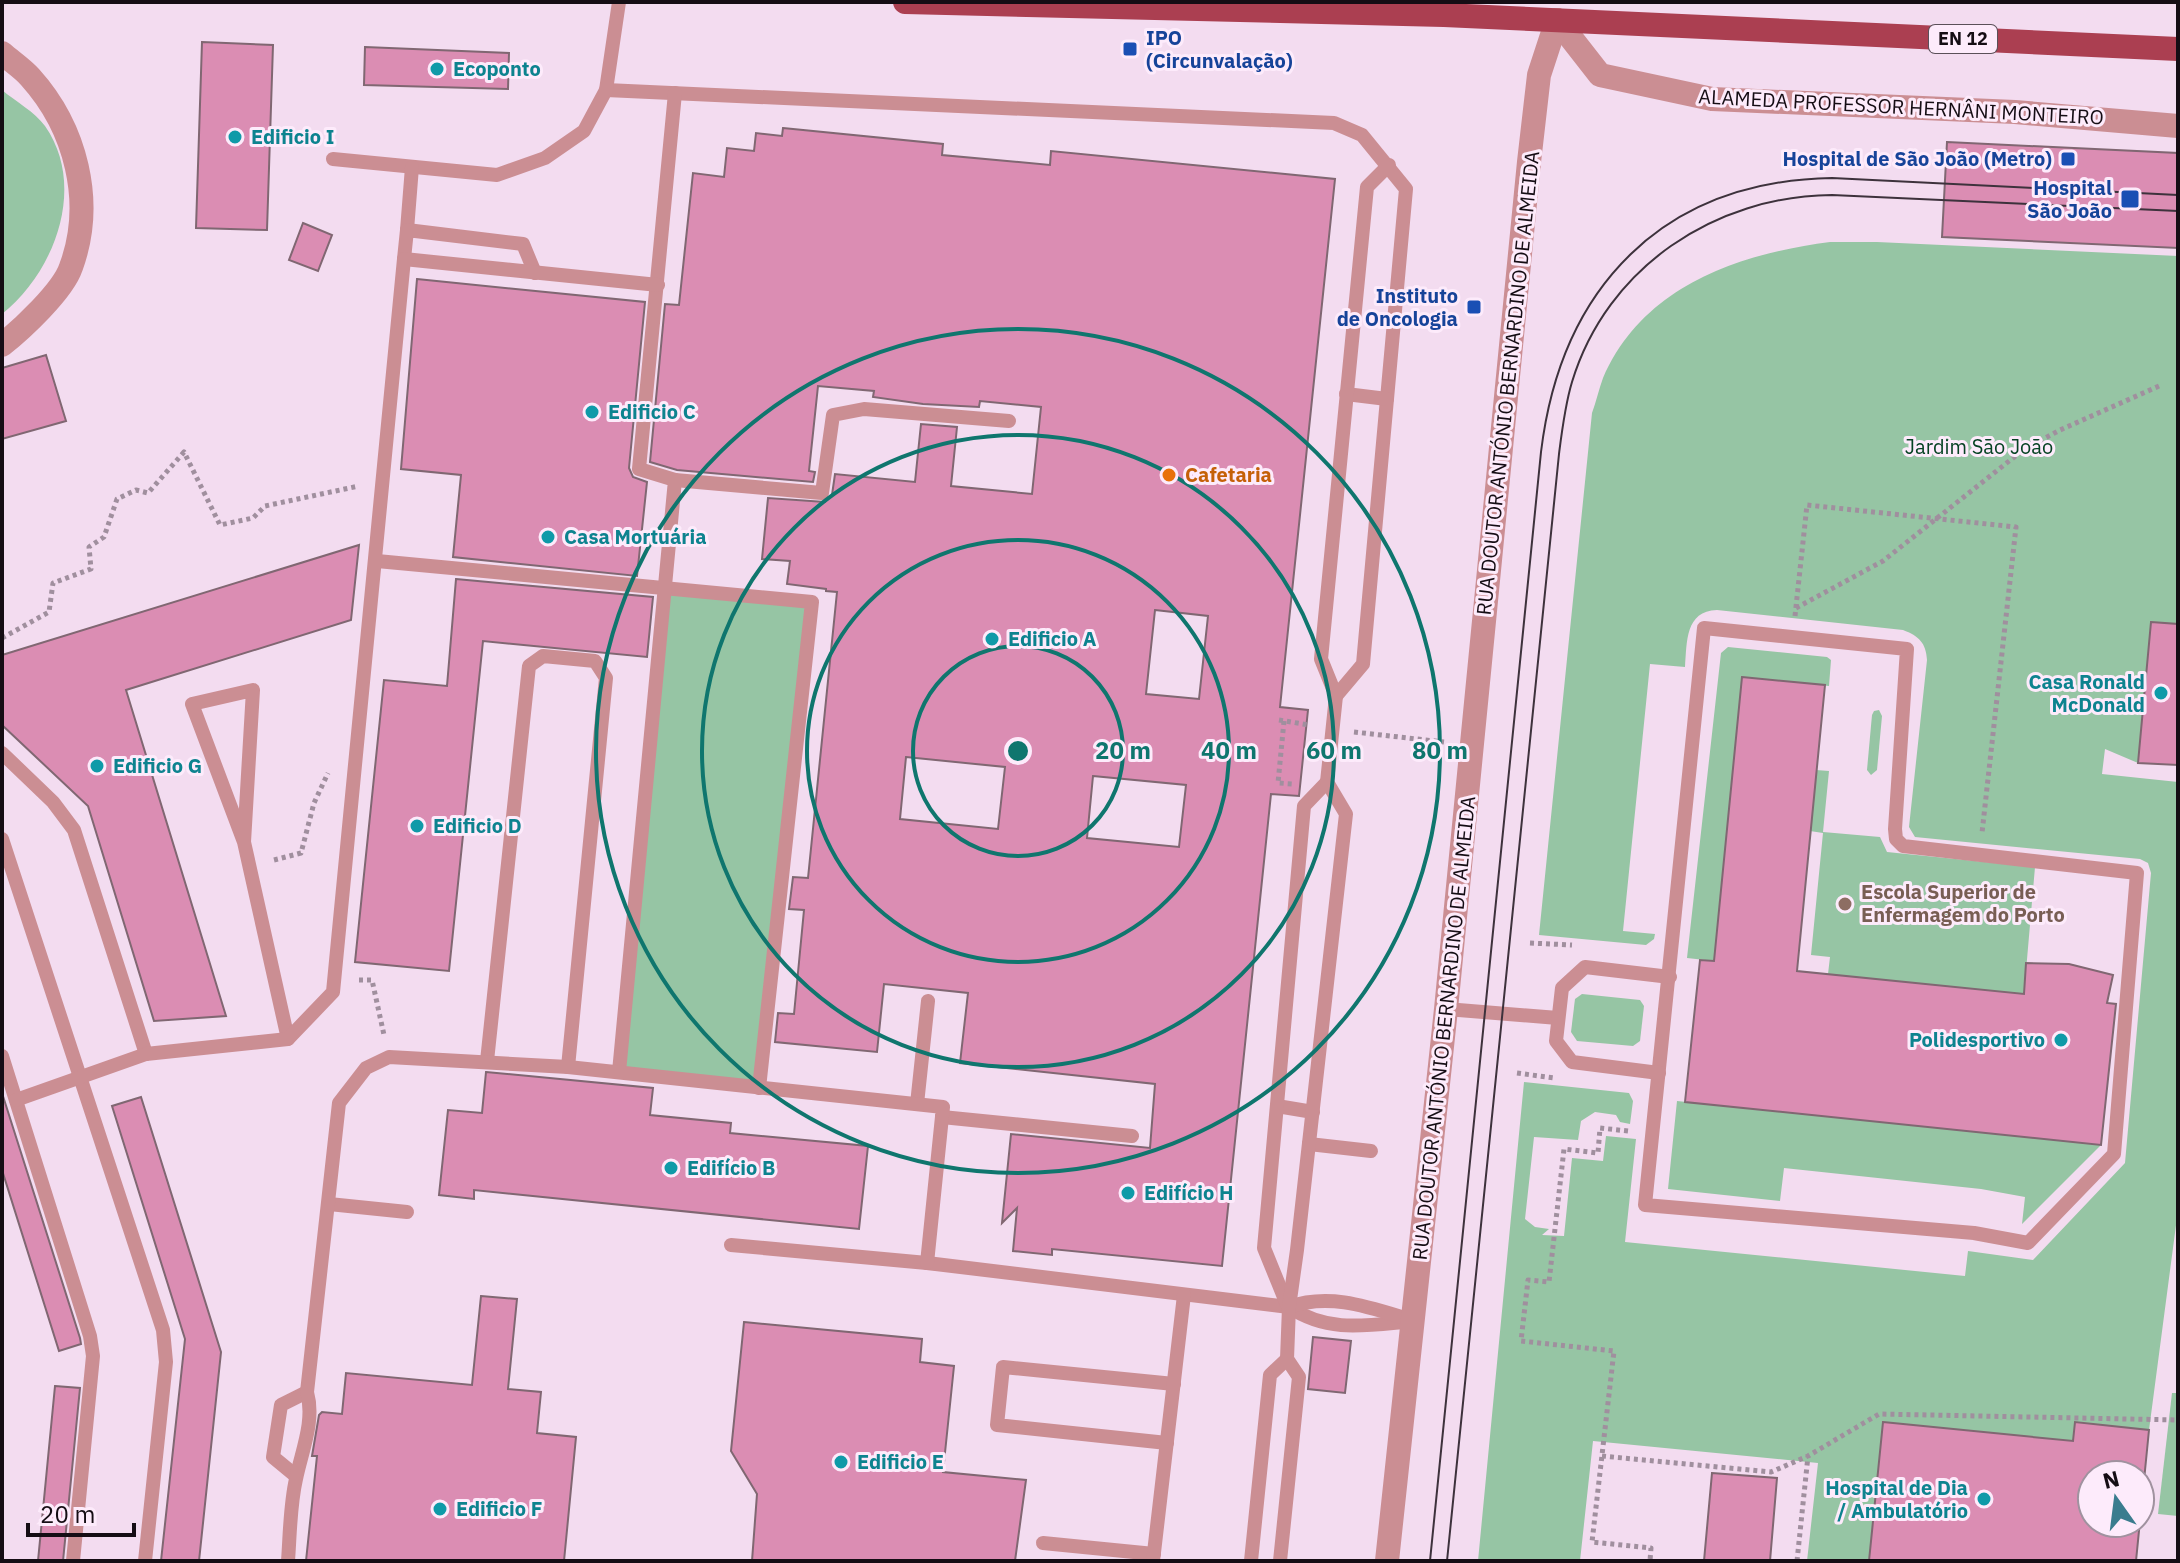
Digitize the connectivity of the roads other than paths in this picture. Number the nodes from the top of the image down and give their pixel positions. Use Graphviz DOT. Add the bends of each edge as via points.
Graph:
graph roads {
  1 [pos="619,2"];
  2 [pos="905,2"];
  3 [pos="928,2"];
  4 [pos="1575,2"];
  5 [pos="1557,20"];
  6 [pos="2178,49"];
  7 [pos="2,53"];
  8 [pos="606,90"];
  9 [pos="675,93"];
  10 [pos="2178,126"];
  11 [pos="333,159"];
  12 [pos="1389,165"];
  13 [pos="412,167"];
  14 [pos="407,230"];
  15 [pos="404,259"];
  16 [pos="535,273"];
  17 [pos="658,285"];
  18 [pos="2,345"];
  19 [pos="1346,394"];
  20 [pos="1387,399"];
  21 [pos="1009,421"];
  22 [pos="675,480"];
  23 [pos="377,561"];
  24 [pos="665,588"];
  25 [pos="1336,696"];
  26 [pos="2,753"];
  27 [pos="1327,782"];
  28 [pos="2,839"];
  29 [pos="244,842"];
  30 [pos="1670,977"];
  31 [pos="928,1001"];
  32 [pos="1446,1009"];
  33 [pos="1558,1018"];
  34 [pos="288,1039"];
  35 [pos="146,1054"];
  36 [pos="2,1056"];
  37 [pos="487,1061"];
  38 [pos="568,1067"];
  39 [pos="619,1072"];
  40 [pos="1659,1073"];
  41 [pos="82,1078"];
  42 [pos="759,1088"];
  43 [pos="16,1100"];
  44 [pos="917,1104"];
  45 [pos="1277,1106"];
  46 [pos="1313,1112"];
  47 [pos="942,1117"];
  48 [pos="1132,1136"];
  49 [pos="1309,1144"];
  50 [pos="1371,1151"];
  51 [pos="329,1204"];
  52 [pos="407,1212"];
  53 [pos="731,1245"];
  54 [pos="927,1263"];
  55 [pos="1184,1295"];
  56 [pos="1289,1307"];
  57 [pos="1414,1321"];
  58 [pos="1287,1359"];
  59 [pos="1174,1384"];
  60 [pos="307,1392"];
  61 [pos="1167,1443"];
  62 [pos="296,1476"];
  63 [pos="1043,1543"];
  64 [pos="1153,1558"];
  65 [pos="73,1561"];
  66 [pos="145,1561"];
  67 [pos="288,1561"];
  68 [pos="1251,1561"];
  69 [pos="1280,1561"];
  70 [pos="1387,1561"];
  1 -- 8 [label="lane"];
  2 -- 3 [label="main road, EN 12"];
  3 -- 5 [label="main road, EN 12"];
  4 -- 5 [label="main road"];
  5 -- 6 [label="main road, EN 12"];
  5 -- 10 [label="street, ALAMEDA PROFESSOR HERNÂNI MONTEIRO" via="1600,75 1712,99 2015,112"];
  5 -- 32 [label="street, RUA DOUTOR ANTÓNIO BERNARDINO DE ALMEIDA" via="1539,75 1529,162"];
  7 -- 18 [label="street" via="30,77 63,124 78,166 82,215 71,269 32,321"];
  8 -- 9 [label="lane"];
  8 -- 13 [label="lane" via="584,131 545,158 497,175"];
  9 -- 12 [label="lane" via="1334,123 1362,135"];
  9 -- 17 [label="lane"];
  11 -- 13 [label="lane"];
  12 -- 19 [label="lane" via="1367,187"];
  12 -- 20 [label="lane" via="1406,189"];
  13 -- 14 [label="lane"];
  14 -- 15 [label="lane"];
  14 -- 16 [label="lane" via="523,244"];
  15 -- 16 [label="lane"];
  15 -- 23 [label="lane"];
  16 -- 17 [label="lane"];
  17 -- 22 [label="lane" via="639,469"];
  19 -- 20 [label="lane"];
  19 -- 25 [label="lane" via="1321,659"];
  20 -- 25 [label="lane" via="1363,664"];
  21 -- 22 [label="lane" via="864,409 833,415 822,493"];
  22 -- 24 [label="lane"];
  23 -- 24 [label="lane"];
  23 -- 34 [label="lane" via="333,992"];
  24 -- 39 [label="lane"];
  24 -- 42 [label="lane" via="812,602"];
  25 -- 27 [label="lane"];
  26 -- 35 [label="lane" via="74,830"];
  27 -- 45 [label="lane" via="1304,806"];
  27 -- 46 [label="lane" via="1346,814"];
  28 -- 41 [label="lane"];
  29 -- 29 [label="lane" via="251,736 253,690 192,704"];
  29 -- 34 [label="lane"];
  30 -- 33 [label="lane" via="1585,967 1562,988"];
  30 -- 40 [label="lane"];
  30 -- 40 [label="lane" via="1704,628 1907,649 1896,801 1896,839 1903,846 2137,873 2114,1154 2028,1243 1974,1233 1645,1205"];
  31 -- 44 [label="lane"];
  32 -- 33 [label="lane"];
  32 -- 57 [label="street, RUA DOUTOR ANTÓNIO BERNARDINO DE ALMEIDA"];
  33 -- 40 [label="lane" via="1556,1041 1572,1062"];
  34 -- 35 [label="lane"];
  35 -- 41 [label="lane"];
  36 -- 43 [label="lane"];
  37 -- 38 [label="lane"];
  37 -- 38 [label="lane" via="529,666 543,656 595,661 606,678"];
  37 -- 51 [label="lane" via="389,1057 366,1068 339,1103"];
  38 -- 39 [label="lane"];
  39 -- 42 [label="lane"];
  41 -- 43 [label="lane"];
  41 -- 66 [label="lane" via="163,1330 166,1362"];
  42 -- 44 [label="lane"];
  43 -- 65 [label="lane" via="93,1356"];
  44 -- 47 [label="lane" via="943,1107"];
  45 -- 46 [label="lane"];
  45 -- 56 [label="lane" via="1264,1248"];
  46 -- 49 [label="lane"];
  47 -- 48 [label="lane"];
  47 -- 54 [label="lane"];
  49 -- 50 [label="lane"];
  49 -- 56 [label="lane"];
  51 -- 52 [label="lane"];
  51 -- 60 [label="lane"];
  53 -- 54 [label="lane"];
  54 -- 55 [label="lane"];
  55 -- 56 [label="lane"];
  55 -- 59 [label="lane"];
  56 -- 57 [label="lane" via="1310,1300 1356,1303"];
  56 -- 57 [label="lane" via="1309,1321 1354,1327"];
  56 -- 58 [label="lane"];
  57 -- 70 [label="street, RUA DOUTOR ANTÓNIO BERNARDINO DE ALMEIDA"];
  58 -- 68 [label="lane" via="1270,1375"];
  58 -- 69 [label="lane" via="1299,1377"];
  59 -- 61 [label="lane"];
  59 -- 61 [label="lane" via="1003,1367 997,1425"];
  60 -- 62 [label="lane" via="311,1406"];
  60 -- 62 [label="lane" via="281,1405 273,1457"];
  61 -- 64 [label="lane"];
  62 -- 67 [label="lane"];
  63 -- 64 [label="lane"];
}
